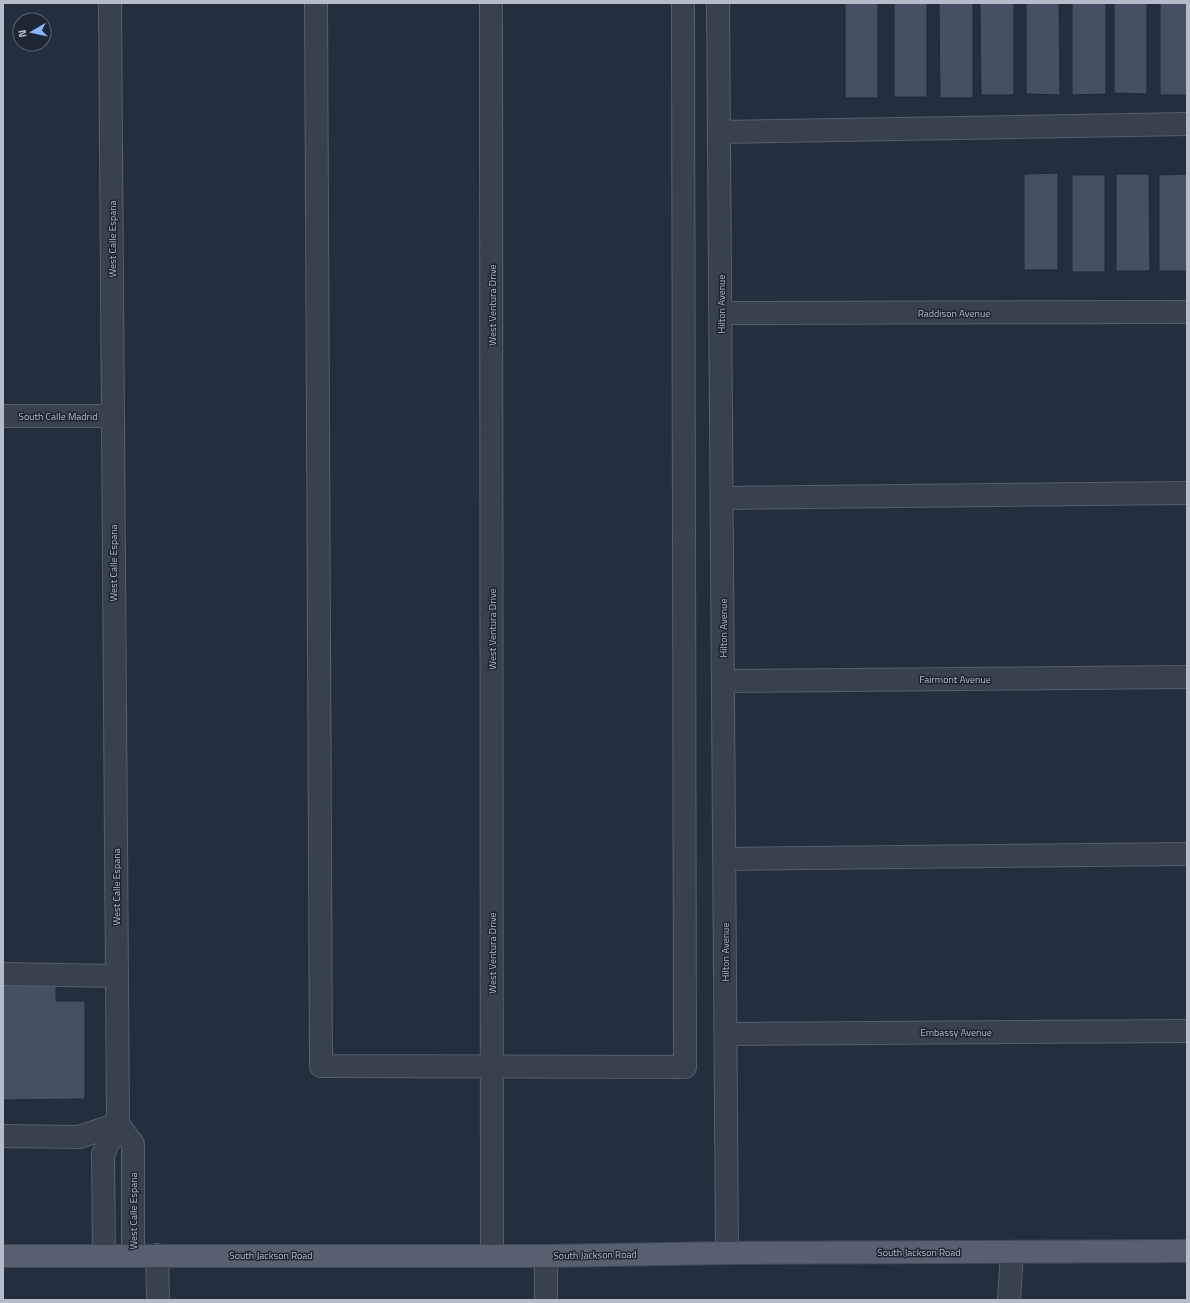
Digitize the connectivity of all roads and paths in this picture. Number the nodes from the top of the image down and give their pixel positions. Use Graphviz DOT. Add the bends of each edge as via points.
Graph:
graph roads {
  1 [pos="110,3"];
  2 [pos="316,3"];
  3 [pos="491,3"];
  4 [pos="683,3"];
  5 [pos="718,3"];
  6 [pos="1187,124"];
  7 [pos="720,132"];
  8 [pos="1187,312"];
  9 [pos="721,313"];
  10 [pos="3,416"];
  11 [pos="112,416"];
  12 [pos="1187,493"];
  13 [pos="722,498"];
  14 [pos="1187,677"];
  15 [pos="723,680"];
  16 [pos="1187,854"];
  17 [pos="725,859"];
  18 [pos="3,974"];
  19 [pos="116,976"];
  20 [pos="1187,1031"];
  21 [pos="726,1034"];
  22 [pos="492,1067"];
  23 [pos="118,1124"];
  24 [pos="3,1136"];
  25 [pos="1187,1251"];
  26 [pos="1012,1252"];
  27 [pos="727,1253"];
  28 [pos="133,1255"];
  29 [pos="158,1255"];
  30 [pos="3,1256"];
  31 [pos="104,1256"];
  32 [pos="492,1256"];
  33 [pos="546,1256"];
  34 [pos="158,1300"];
  35 [pos="546,1300"];
  36 [pos="1009,1300"];
  1 -- 11 [label="street, West Calle Espana"];
  2 -- 22 [label="street" via="321,1066"];
  3 -- 22 [label="street, West Ventura Drive"];
  4 -- 22 [label="street" via="685,1067"];
  5 -- 7 [label="street, Hilton Avenue"];
  6 -- 7 [label="street"];
  7 -- 9 [label="street, Hilton Avenue"];
  8 -- 9 [label="street, Raddison Avenue"];
  9 -- 13 [label="street, Hilton Avenue"];
  10 -- 11 [label="street, South Calle Madrid"];
  11 -- 19 [label="street, West Calle Espana"];
  12 -- 13 [label="street"];
  13 -- 15 [label="street, Hilton Avenue"];
  14 -- 15 [label="street, Fairmont Avenue"];
  15 -- 17 [label="street, Hilton Avenue"];
  16 -- 17 [label="street"];
  17 -- 21 [label="street, Hilton Avenue"];
  18 -- 19 [label="street"];
  19 -- 23 [label="street, West Calle Espana"];
  20 -- 21 [label="street, Embassy Avenue"];
  21 -- 27 [label="street, Hilton Avenue"];
  22 -- 32 [label="street, West Ventura Drive"];
  23 -- 24 [label="street" via="79,1137"];
  23 -- 28 [label="street, West Calle Espana" via="133,1144"];
  23 -- 31 [label="street, West Calle Espana" via="103,1154"];
  25 -- 26 [label="main road, South Jackson Road"];
  26 -- 27 [label="main road, South Jackson Road"];
  26 -- 36 [label="street"];
  27 -- 33 [label="main road, South Jackson Road"];
  28 -- 29 [label="main road, South Jackson Road"];
  28 -- 31 [label="main road, South Jackson Road"];
  29 -- 32 [label="main road, South Jackson Road"];
  29 -- 34 [label="street"];
  30 -- 31 [label="main road, South Jackson Road"];
  32 -- 33 [label="main road, South Jackson Road"];
  33 -- 35 [label="street"];
}
